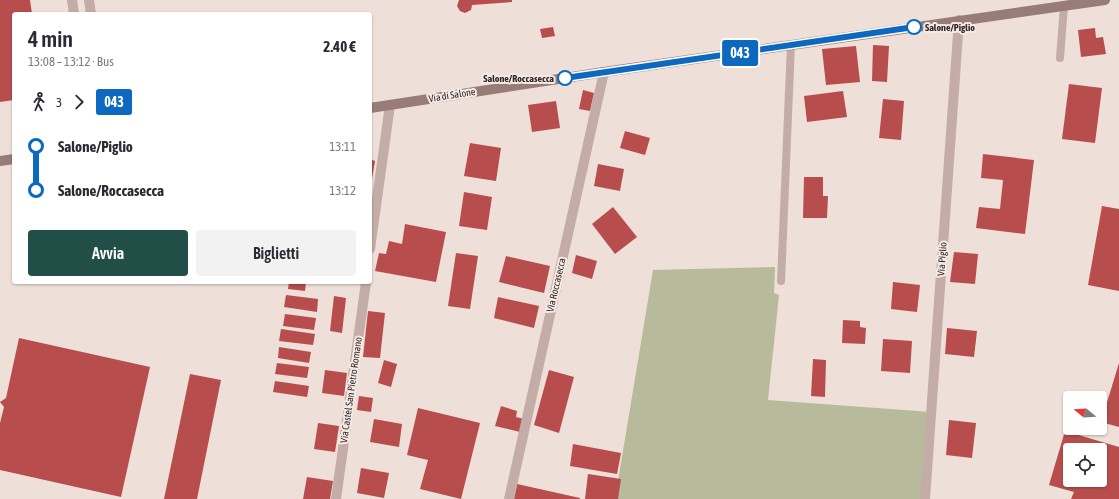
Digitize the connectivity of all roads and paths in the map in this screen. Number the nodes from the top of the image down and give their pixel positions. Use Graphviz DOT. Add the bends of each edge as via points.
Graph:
graph roads {
  1 [pos="72,0"];
  2 [pos="89,0"];
  3 [pos="1105,0"];
  4 [pos="1064,6"];
  5 [pos="74,12"];
  6 [pos="91,12"];
  7 [pos="960,20"];
  8 [pos="791,45"];
  9 [pos="1060,58"];
  10 [pos="604,72"];
  11 [pos="390,105"];
  12 [pos="372,108"];
  13 [pos="12,159"];
  14 [pos="0,161"];
  15 [pos="372,236"];
  16 [pos="781,281"];
  17 [pos="366,284"];
  18 [pos="336,499"];
  19 [pos="509,499"];
  20 [pos="924,499"];
  1 -- 5 [label="street"];
  2 -- 6 [label="street"];
  3 -- 4 [label="street, Via di Salone"];
  4 -- 7 [label="street, Via di Salone"];
  4 -- 9 [label="lane"];
  7 -- 8 [label="street, Via di Salone"];
  7 -- 20 [label="street, Via Piglio"];
  8 -- 10 [label="street, Via di Salone"];
  8 -- 16 [label="lane"];
  10 -- 11 [label="street, Via di Salone"];
  10 -- 19 [label="street, Via Roccasecca"];
  11 -- 12 [label="street, Via di Salone"];
  11 -- 15 [label="street"];
  13 -- 14 [label="street"];
  17 -- 18 [label="street, Via Castel San Pietro Romano"];
}
